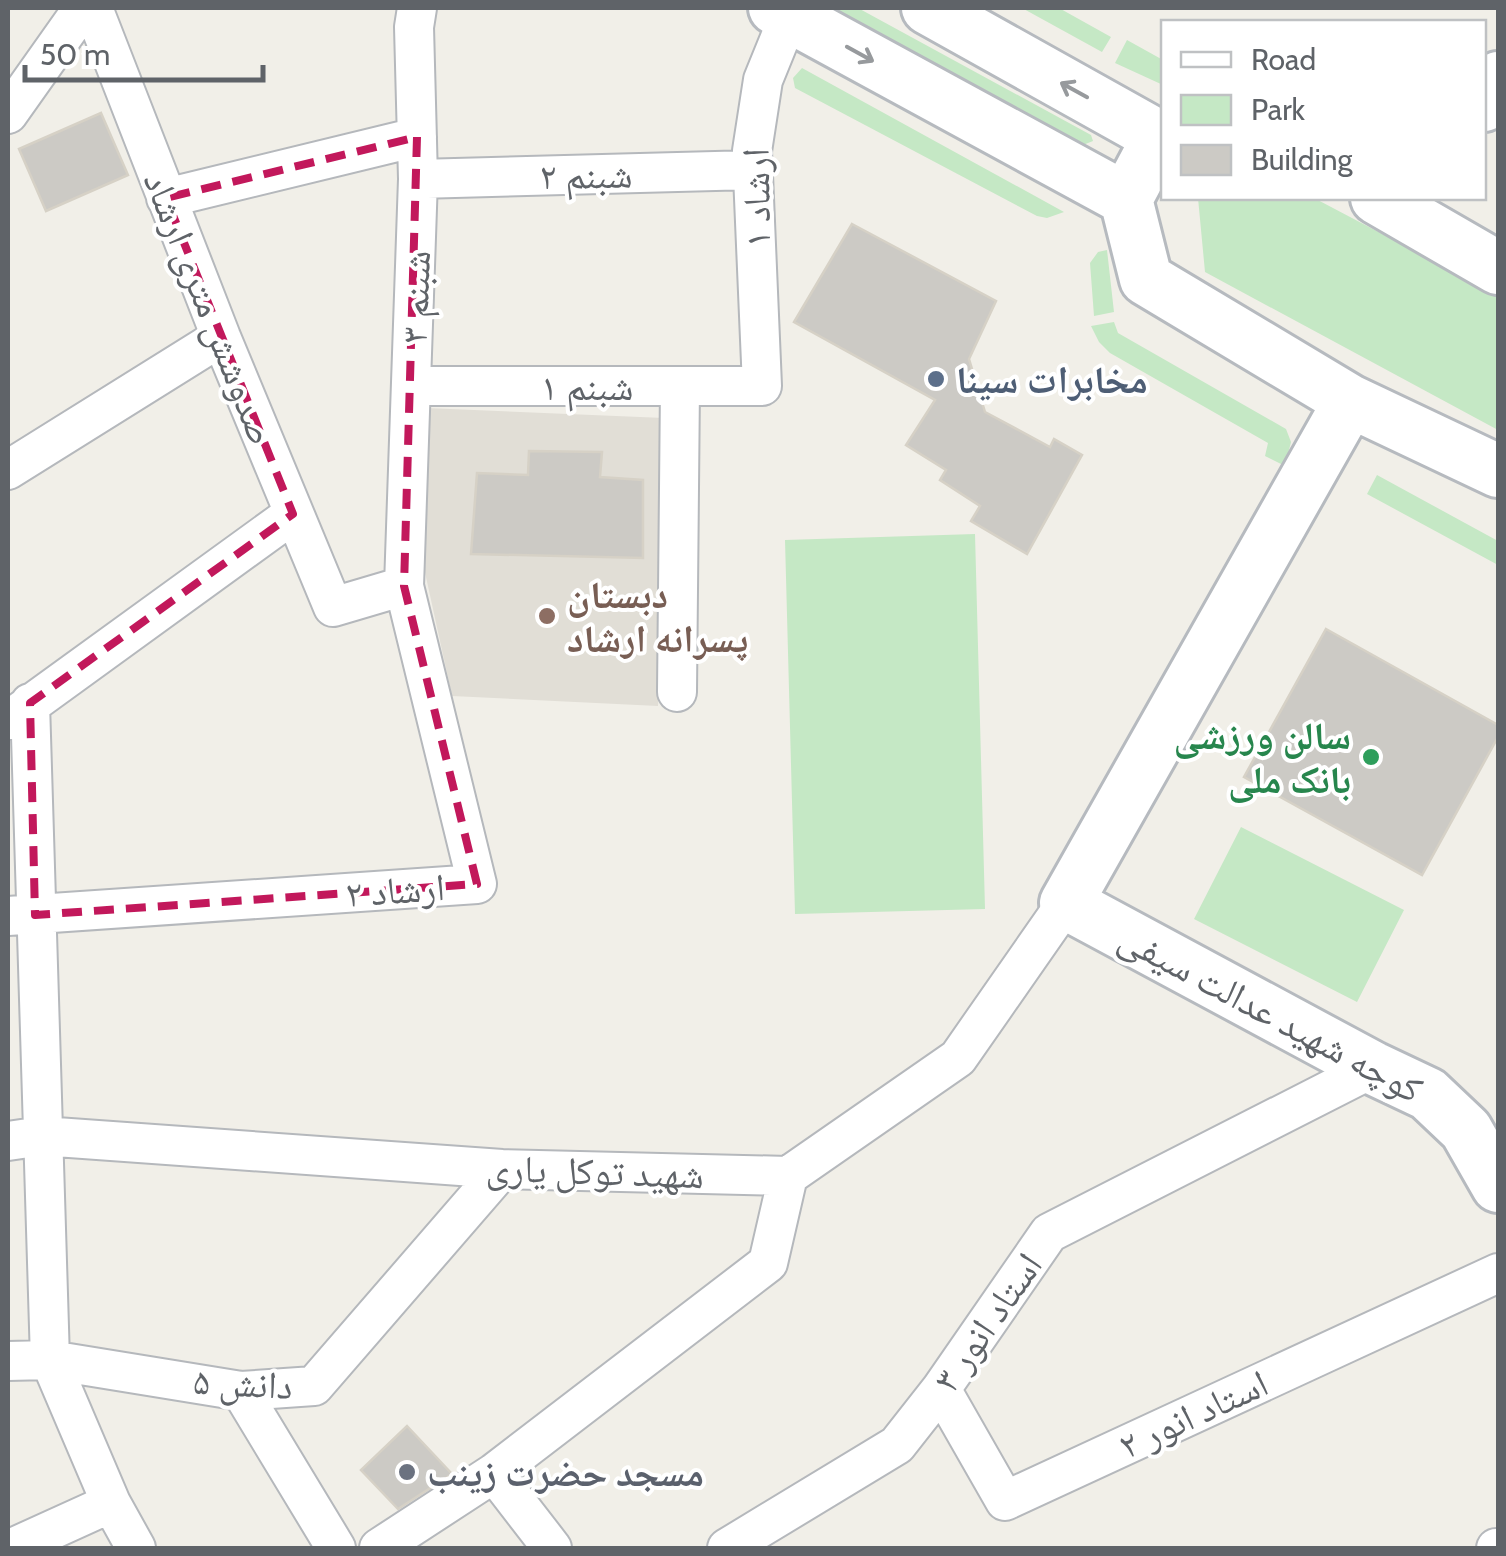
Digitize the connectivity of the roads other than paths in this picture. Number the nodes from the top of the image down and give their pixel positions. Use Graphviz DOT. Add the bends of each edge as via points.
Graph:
graph roads {
  1 [pos="82,8"];
  2 [pos="93,8"];
  3 [pos="416,8"];
  4 [pos="928,8"];
  5 [pos="782,12"];
  6 [pos="1498,78"];
  7 [pos="1486,101"];
  8 [pos="8,114"];
  9 [pos="417,137"];
  10 [pos="1161,137"];
  11 [pos="753,170"];
  12 [pos="418,179"];
  13 [pos="166,198"];
  14 [pos="1126,199"];
  15 [pos="1380,200"];
  16 [pos="1498,268"];
  17 [pos="221,337"];
  18 [pos="412,386"];
  19 [pos="680,386"];
  20 [pos="762,386"];
  21 [pos="1350,401"];
  22 [pos="8,470"];
  23 [pos="1498,471"];
  24 [pos="293,514"];
  25 [pos="404,586"];
  26 [pos="677,692"];
  27 [pos="18,712"];
  28 [pos="1066,903"];
  29 [pos="21,915"];
  30 [pos="1373,1068"];
  31 [pos="25,1139"];
  32 [pos="502,1170"];
  33 [pos="788,1176"];
  34 [pos="1498,1186"];
  35 [pos="1498,1272"];
  36 [pos="50,1360"];
  37 [pos="8,1361"];
  38 [pos="941,1389"];
  39 [pos="241,1391"];
  40 [pos="494,1474"];
  41 [pos="110,1504"];
  42 [pos="12,1548"];
  43 [pos="136,1548"];
  44 [pos="336,1548"];
  45 [pos="379,1548"];
  46 [pos="552,1548"];
  47 [pos="727,1548"];
  1 -- 8 [label="street"];
  2 -- 13 [label="street, صدوشش متری ارشاد"];
  3 -- 9 [label="street, شبنم ۳"];
  10 -- 4 [label="street, one-way"];
  5 -- 11 [label="street, ارشاد ۱" via="762,80"];
  5 -- 14 [label="street, one-way"];
  6 -- 7 [label="street"];
  9 -- 12 [label="street, شبنم ۳"];
  9 -- 13 [label="street"];
  10 -- 14 [label="street"];
  11 -- 12 [label="street, شبنم ۲"];
  11 -- 20 [label="street, ارشاد ۱"];
  12 -- 18 [label="street, شبنم ۳"];
  13 -- 17 [label="street, صدوشش متری ارشاد"];
  14 -- 21 [label="street" via="1146,279"];
  15 -- 16 [label="street"];
  17 -- 22 [label="street"];
  17 -- 24 [label="street, صدوشش متری ارشاد"];
  18 -- 19 [label="street, شبنم ۱"];
  18 -- 25 [label="street, شبنم ۳"];
  19 -- 20 [label="street, شبنم ۱"];
  19 -- 26 [label="street"];
  21 -- 23 [label="street"];
  21 -- 28 [label="street"];
  24 -- 25 [label="street, صدوشش متری ارشاد" via="333,607"];
  24 -- 27 [label="street"];
  25 -- 29 [label="street, ارشاد ۲" via="477,884"];
  27 -- 29 [label="street"];
  28 -- 30 [label="street, کوچه شهید عدالت سیفی"];
  28 -- 33 [label="street" via="958,1058"];
  29 -- 31 [label="street"];
  30 -- 34 [label="street, کوچه شهید عدالت سیفی" via="1428,1094 1466,1130"];
  30 -- 38 [label="street, استاد انور ۳" via="1049,1233"];
  31 -- 32 [label="street, شهید توکل یاری"];
  31 -- 36 [label="street"];
  32 -- 33 [label="street, شهید توکل یاری"];
  32 -- 39 [label="street, دانش ۵" via="314,1386"];
  33 -- 40 [label="street" via="768,1263"];
  35 -- 38 [label="street, استاد انور ۲" via="1005,1500"];
  36 -- 37 [label="street, دانش ۵"];
  36 -- 39 [label="street, دانش ۵"];
  36 -- 41 [label="street"];
  38 -- 47 [label="street, استاد انور ۳" via="898,1445"];
  39 -- 44 [label="street"];
  40 -- 45 [label="street"];
  40 -- 46 [label="street"];
  41 -- 42 [label="street"];
  41 -- 43 [label="street"];
}
